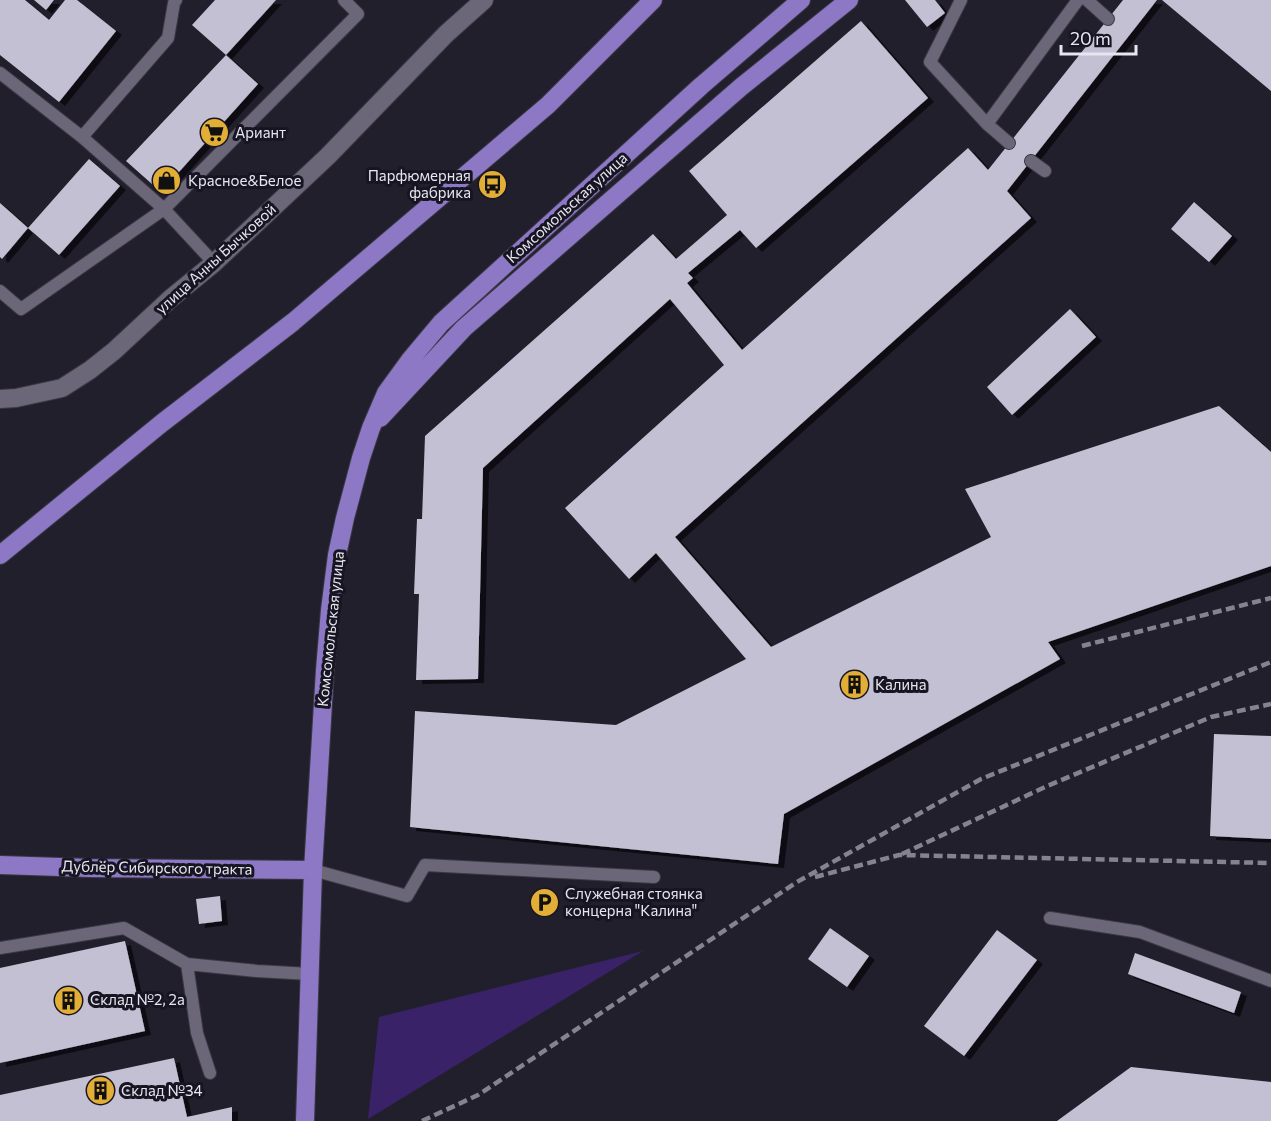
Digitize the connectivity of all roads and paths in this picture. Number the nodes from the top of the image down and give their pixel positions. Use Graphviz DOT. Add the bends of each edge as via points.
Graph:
graph roads {
  1 [pos="176,0"];
  2 [pos="344,0"];
  3 [pos="484,0"];
  4 [pos="635,0"];
  5 [pos="653,0"];
  6 [pos="801,0"];
  7 [pos="849,0"];
  8 [pos="961,0"];
  9 [pos="1078,0"];
  10 [pos="1087,0"];
  11 [pos="1108,19"];
  12 [pos="620,32"];
  13 [pos="0,73"];
  14 [pos="987,124"];
  15 [pos="82,137"];
  16 [pos="1009,143"];
  17 [pos="1031,160"];
  18 [pos="1045,171"];
  19 [pos="164,209"];
  20 [pos="214,263"];
  21 [pos="0,291"];
  22 [pos="0,399"];
  23 [pos="371,428"];
  24 [pos="0,555"];
  25 [pos="0,865"];
  26 [pos="313,870"];
  27 [pos="654,877"];
  28 [pos="1050,918"];
  29 [pos="0,948"];
  30 [pos="187,964"];
  31 [pos="310,974"];
  32 [pos="1271,981"];
  33 [pos="210,1073"];
  34 [pos="305,1121"];
  1 -- 15 [label="lane" via="168,38"];
  2 -- 19 [label="lane" via="358,14"];
  3 -- 20 [label="street, улица Анны Бычковой"];
  4 -- 12 [label="main road"];
  5 -- 12 [label="main road"];
  6 -- 23 [label="main road, Комсомольская улица" via="700,86 441,323 386,393"];
  7 -- 23 [label="main road" via="741,87 464,328"];
  8 -- 14 [label="lane" via="930,62"];
  9 -- 14 [label="lane"];
  10 -- 11 [label="lane"];
  12 -- 24 [label="main road" via="548,105 293,322"];
  13 -- 15 [label="lane"];
  14 -- 16 [label="lane"];
  15 -- 19 [label="lane"];
  17 -- 18 [label="lane"];
  19 -- 20 [label="lane"];
  19 -- 21 [label="lane" via="21,309"];
  20 -- 22 [label="street, улица Анны Бычковой" via="114,351 62,388"];
  23 -- 26 [label="main road, Комсомольская улица" via="337,555 325,670"];
  25 -- 26 [label="main road, Дублёр Сибирского тракта"];
  26 -- 27 [label="lane" via="407,896 425,865"];
  26 -- 31 [label="main road, Комсомольская улица"];
  28 -- 32 [label="lane" via="1140,932"];
  29 -- 30 [label="lane" via="124,928"];
  30 -- 31 [label="lane"];
  30 -- 33 [label="lane" via="197,1033"];
  31 -- 34 [label="main road, Комсомольская улица"];
}
